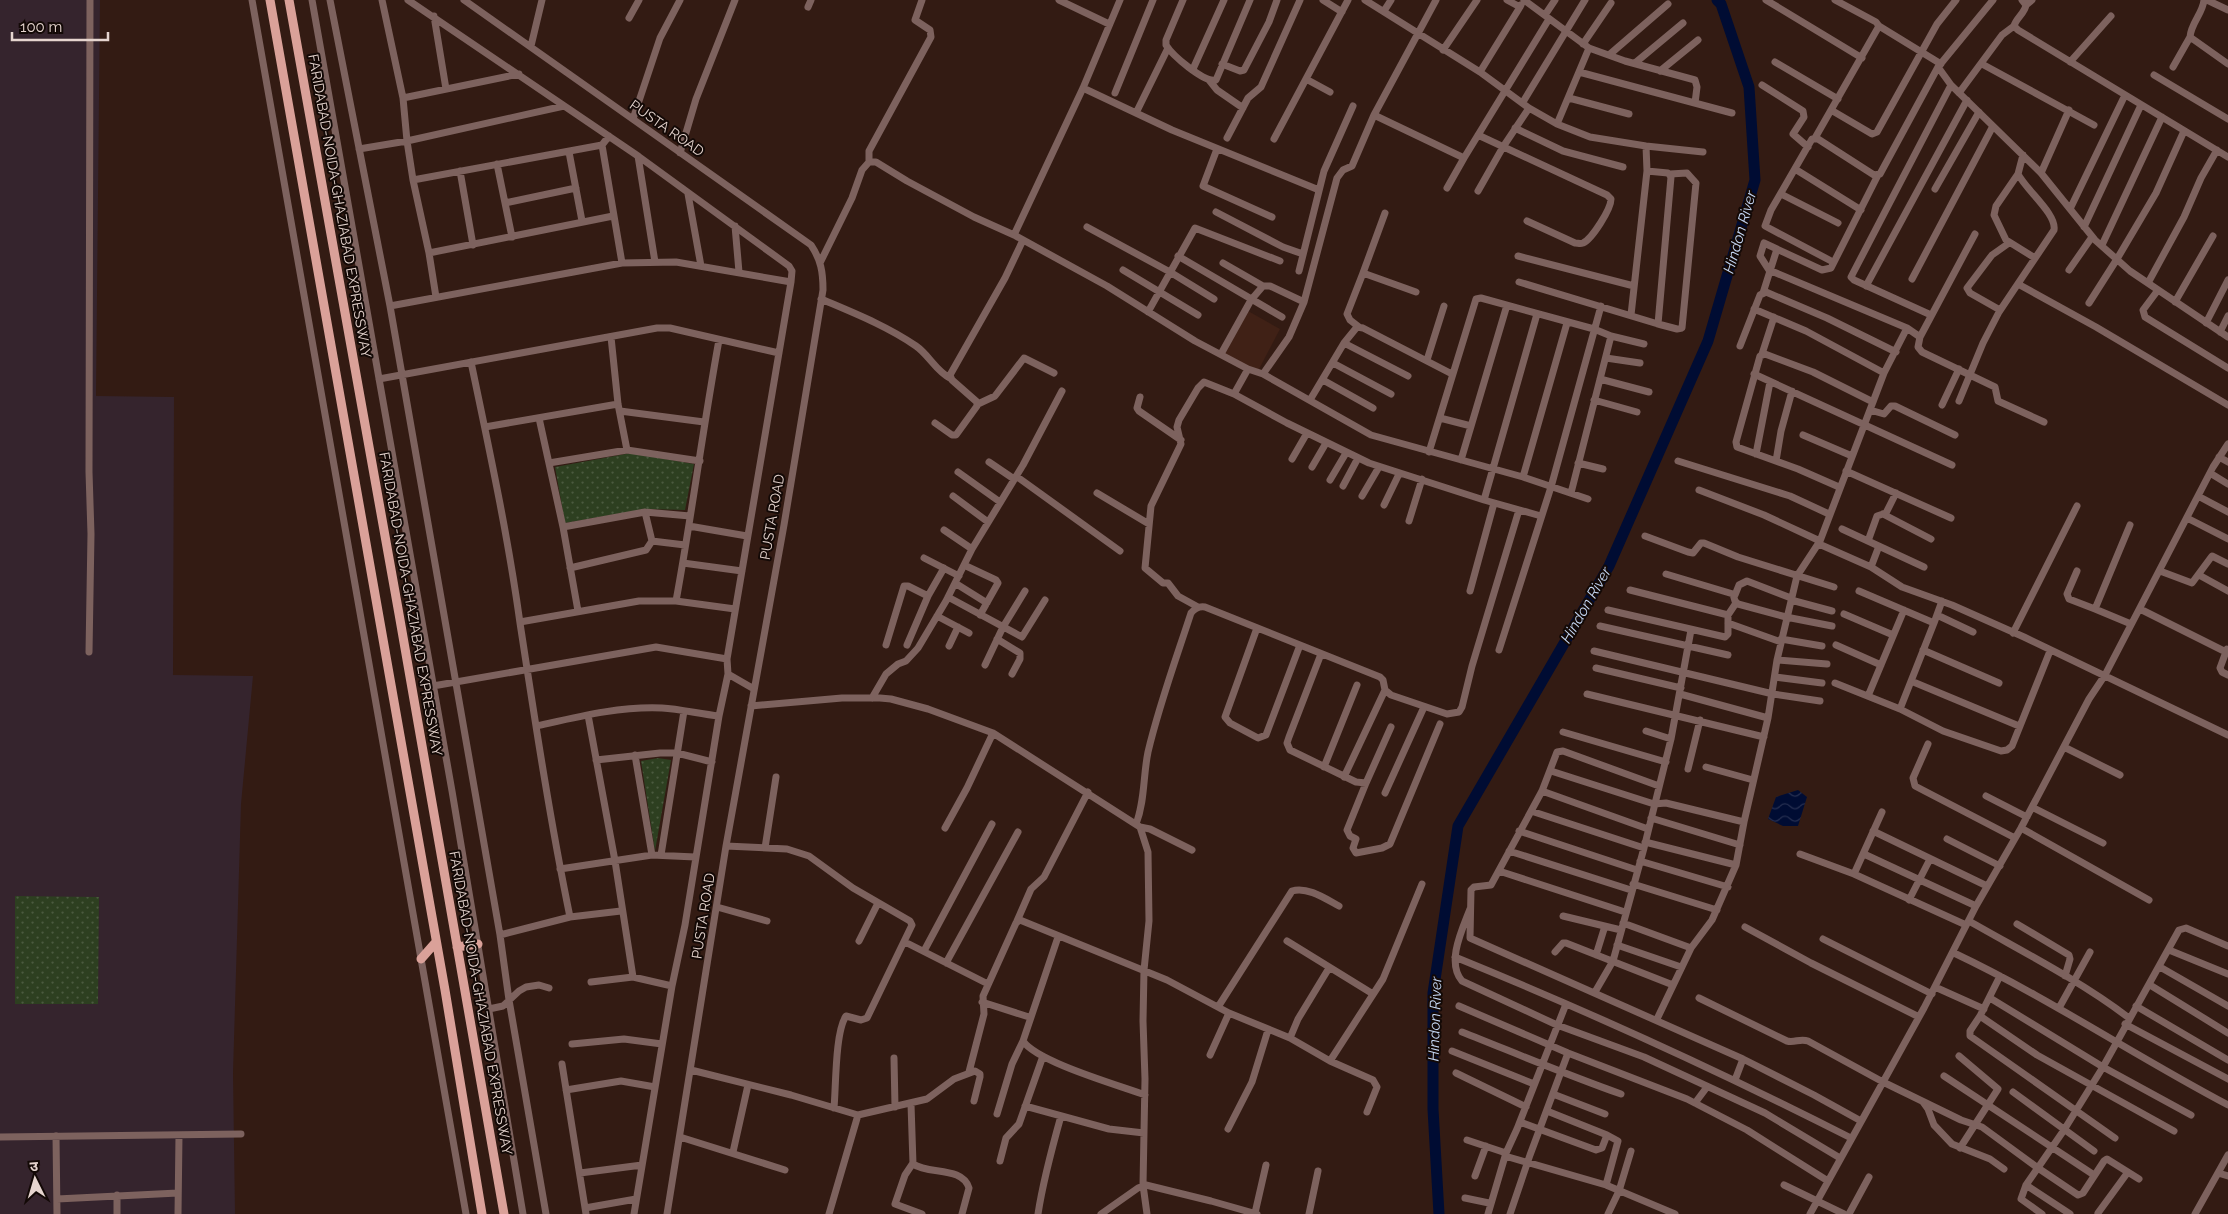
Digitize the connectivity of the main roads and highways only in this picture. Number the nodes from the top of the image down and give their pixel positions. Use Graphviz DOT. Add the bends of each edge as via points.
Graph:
graph roads {
  1 [pos="270,0"];
  2 [pos="289,0"];
  3 [pos="436,942"];
  4 [pos="478,944"];
  5 [pos="457,947"];
  6 [pos="421,958"];
  7 [pos="482,1214"];
  8 [pos="504,1214"];
  1 -- 3 [label="main road"];
  2 -- 5 [label="main road, FARIDABAD-NOIDA-GHAZIABAD EXPRESSWAY"];
  3 -- 6 [label="main road"];
  3 -- 7 [label="main road"];
  4 -- 5 [label="main road"];
  5 -- 8 [label="main road, FARIDABAD-NOIDA-GHAZIABAD EXPRESSWAY"];
}
